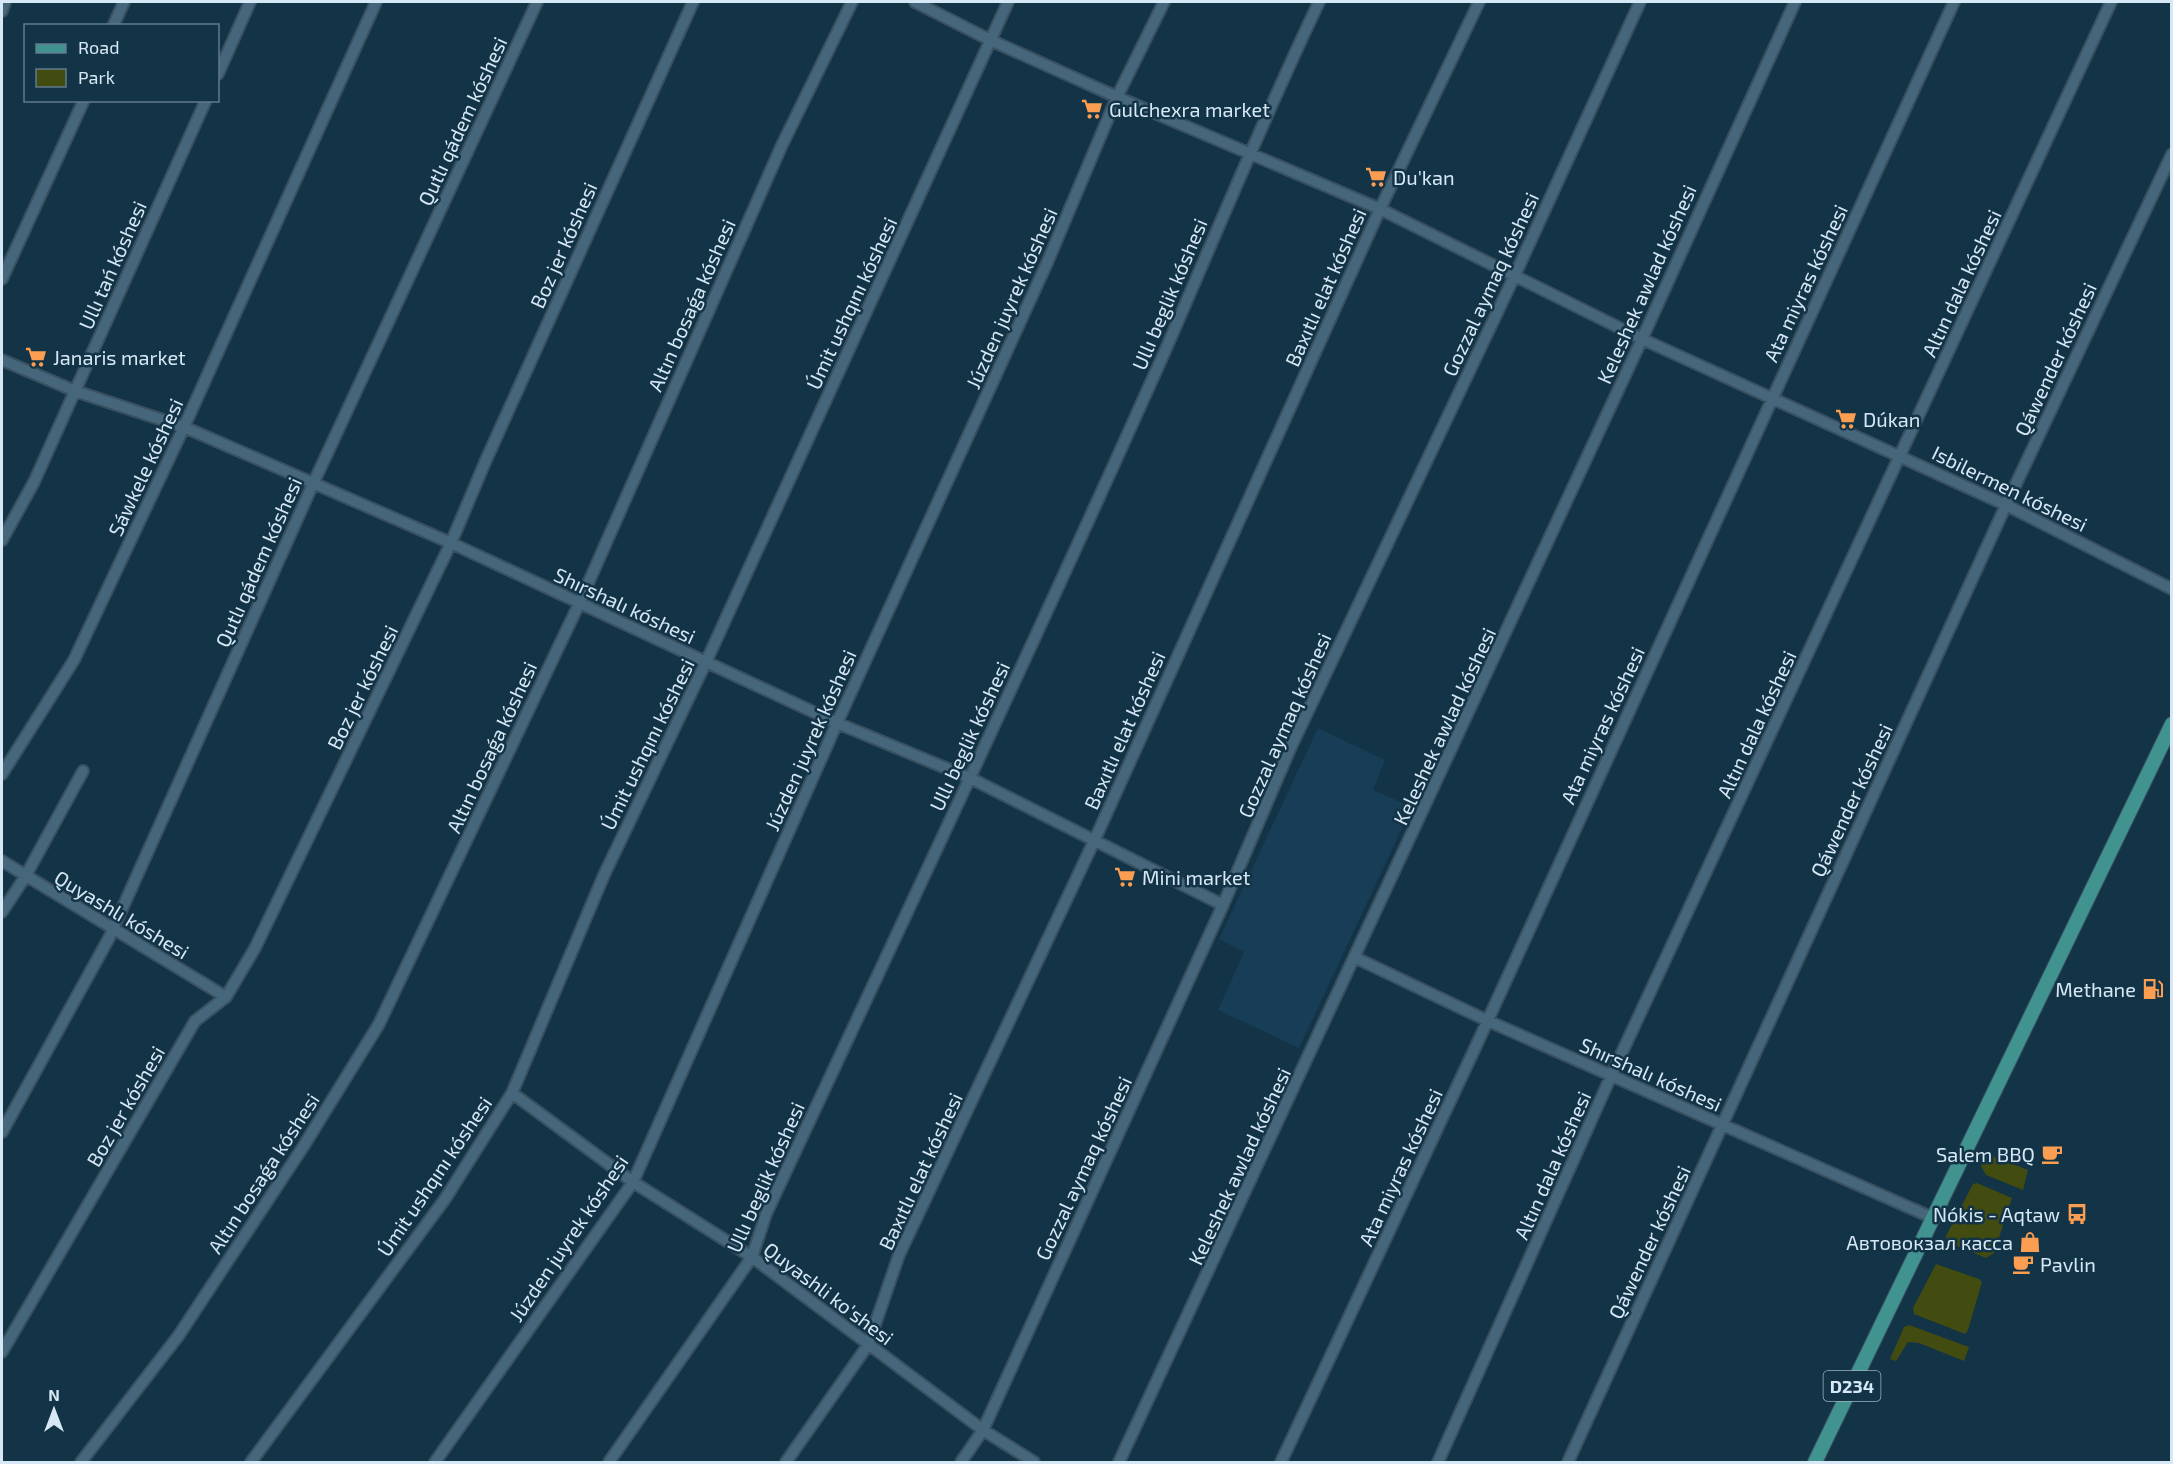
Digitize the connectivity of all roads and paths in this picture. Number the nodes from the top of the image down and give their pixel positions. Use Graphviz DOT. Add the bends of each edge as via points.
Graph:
graph roads {
  1 [pos="5,2"];
  2 [pos="124,2"];
  3 [pos="250,2"];
  4 [pos="376,2"];
  5 [pos="537,2"];
  6 [pos="693,2"];
  7 [pos="852,2"];
  8 [pos="915,2"];
  9 [pos="1008,2"];
  10 [pos="1164,2"];
  11 [pos="1319,2"];
  12 [pos="1479,2"];
  13 [pos="1640,2"];
  14 [pos="1795,2"];
  15 [pos="1954,2"];
  16 [pos="2111,2"];
  17 [pos="2,10"];
  18 [pos="114,24"];
  19 [pos="990,40"];
  20 [pos="219,72"];
  21 [pos="1117,97"];
  22 [pos="83,102"];
  23 [pos="205,102"];
  24 [pos="1249,153"];
  25 [pos="2172,154"];
  26 [pos="1380,209"];
  27 [pos="1514,277"];
  28 [pos="2,279"];
  29 [pos="1642,339"];
  30 [pos="2,360"];
  31 [pos="75,391"];
  32 [pos="1772,399"];
  33 [pos="184,427"];
  34 [pos="1901,456"];
  35 [pos="313,484"];
  36 [pos="2006,505"];
  37 [pos="2,540"];
  38 [pos="451,543"];
  39 [pos="2172,589"];
  40 [pos="579,604"];
  41 [pos="706,662"];
  42 [pos="837,723"];
  43 [pos="2172,724"];
  44 [pos="83,771"];
  45 [pos="2,774"];
  46 [pos="970,778"];
  47 [pos="1095,839"];
  48 [pos="2,861"];
  49 [pos="25,877"];
  50 [pos="1223,905"];
  51 [pos="2,912"];
  52 [pos="112,930"];
  53 [pos="1356,958"];
  54 [pos="226,997"];
  55 [pos="1486,1020"];
  56 [pos="1611,1076"];
  57 [pos="512,1093"];
  58 [pos="1723,1125"];
  59 [pos="2,1132"];
  60 [pos="633,1182"];
  61 [pos="1933,1218"];
  62 [pos="752,1257"];
  63 [pos="868,1345"];
  64 [pos="2,1353"];
  65 [pos="983,1430"];
  66 [pos="81,1462"];
  67 [pos="251,1462"];
  68 [pos="435,1462"];
  69 [pos="609,1462"];
  70 [pos="786,1462"];
  71 [pos="960,1462"];
  72 [pos="1034,1462"];
  73 [pos="1119,1462"];
  74 [pos="1281,1462"];
  75 [pos="1438,1462"];
  76 [pos="1568,1462"];
  77 [pos="1815,1462"];
  1 -- 17 [label="street"];
  2 -- 18 [label="street"];
  3 -- 20 [label="street"];
  4 -- 33 [label="street, Sáwkele kóshesi"];
  5 -- 35 [label="street, Qutlı qádem kóshesi"];
  6 -- 38 [label="street, Boz jer kóshesi"];
  7 -- 40 [label="street, Altın bosaǵa kóshesi" via="782,145"];
  8 -- 19 [label="street, Isbilermen kóshesi"];
  9 -- 19 [label="street, Úmit ushqını kóshesi"];
  10 -- 21 [label="street, Júzden juyrek kóshesi"];
  11 -- 24 [label="street, Ullı beglik kóshesi"];
  12 -- 26 [label="street, Baxıtlı elat kóshesi"];
  13 -- 27 [label="street, Gozzal aymaq kóshesi"];
  14 -- 29 [label="street, Keleshek awlad kóshesi"];
  15 -- 32 [label="street, Ata miyras kóshesi"];
  16 -- 34 [label="street, Altın dala kóshesi"];
  19 -- 21 [label="street, Isbilermen kóshesi"];
  19 -- 41 [label="street, Úmit ushqını kóshesi"];
  21 -- 24 [label="street, Isbilermen kóshesi"];
  21 -- 42 [label="street, Júzden juyrek kóshesi" via="1047,263"];
  22 -- 28 [label="street"];
  23 -- 31 [label="street, Ullı tań kóshesi"];
  24 -- 26 [label="street, Isbilermen kóshesi"];
  24 -- 46 [label="street, Ullı beglik kóshesi" via="1165,349"];
  25 -- 36 [label="street, Qáwender kóshesi"];
  26 -- 27 [label="street, Isbilermen kóshesi"];
  26 -- 47 [label="street, Baxıtlı elat kóshesi"];
  27 -- 29 [label="street, Isbilermen kóshesi"];
  27 -- 50 [label="street, Gozzal aymaq kóshesi" via="1290,749"];
  29 -- 32 [label="street, Isbilermen kóshesi"];
  29 -- 53 [label="street, Keleshek awlad kóshesi"];
  30 -- 31 [label="street, Shırshalı kóshesi"];
  31 -- 33 [label="street, Shırshalı kóshesi"];
  31 -- 37 [label="street, Ullı tań kóshesi" via="34,482"];
  32 -- 34 [label="street, Isbilermen kóshesi"];
  32 -- 55 [label="street, Ata miyras kóshesi"];
  33 -- 35 [label="street, Shırshalı kóshesi"];
  33 -- 45 [label="street, Sáwkele kóshesi" via="74,660"];
  34 -- 36 [label="street, Isbilermen kóshesi"];
  34 -- 56 [label="street, Altın dala kóshesi"];
  35 -- 38 [label="street, Shırshalı kóshesi"];
  35 -- 52 [label="street, Qutlı qádem kóshesi"];
  36 -- 39 [label="street, Isbilermen kóshesi"];
  36 -- 58 [label="street, Qáwender kóshesi"];
  38 -- 40 [label="street, Shırshalı kóshesi"];
  38 -- 54 [label="street, Boz jer kóshesi" via="255,948"];
  40 -- 41 [label="street, Shırshalı kóshesi"];
  40 -- 66 [label="street, Altın bosaǵa kóshesi" via="379,1024 179,1335"];
  41 -- 42 [label="street, Shırshalı kóshesi"];
  41 -- 57 [label="street, Úmit ushqını kóshesi" via="604,875"];
  42 -- 46 [label="street, Shırshalı kóshesi"];
  42 -- 60 [label="street, Júzden juyrek kóshesi"];
  43 -- 61 [label="main road, D234"];
  44 -- 49 [label="street"];
  46 -- 47 [label="street, Shırshalı kóshesi"];
  46 -- 62 [label="street, Ullı beglik kóshesi" via="766,1214"];
  47 -- 50 [label="street, Shırshalı kóshesi"];
  47 -- 63 [label="street, Baxıtlı elat kóshesi" via="899,1255"];
  48 -- 49 [label="street, Quyashlı kóshesi"];
  49 -- 51 [label="street"];
  49 -- 52 [label="street, Quyashlı kóshesi"];
  50 -- 65 [label="street, Gozzal aymaq kóshesi"];
  52 -- 54 [label="street, Quyashlı kóshesi"];
  52 -- 59 [label="street, Qutlı qádem kóshesi"];
  53 -- 55 [label="street, Shırshalı kóshesi"];
  53 -- 73 [label="street, Keleshek awlad kóshesi"];
  54 -- 64 [label="street, Boz jer kóshesi" via="195,1022"];
  55 -- 56 [label="street, Shırshalı kóshesi"];
  55 -- 74 [label="street, Ata miyras kóshesi"];
  56 -- 58 [label="street, Shırshalı kóshesi"];
  56 -- 75 [label="street, Altın dala kóshesi"];
  57 -- 60 [label="street, Quyashli ko'shesi"];
  57 -- 67 [label="street, Úmit ushqını kóshesi" via="445,1199"];
  58 -- 61 [label="street, Shırshalı kóshesi"];
  58 -- 76 [label="street, Qáwender kóshesi"];
  60 -- 62 [label="street, Quyashli ko'shesi"];
  60 -- 68 [label="street, Júzden juyrek kóshesi"];
  61 -- 77 [label="main road, D234"];
  62 -- 63 [label="street, Quyashli ko'shesi"];
  62 -- 69 [label="street, Ullı beglik kóshesi"];
  63 -- 65 [label="street, Quyashli ko'shesi"];
  63 -- 70 [label="street, Baxıtlı elat kóshesi"];
  65 -- 71 [label="street, Gozzal aymaq kóshesi"];
  65 -- 72 [label="street, Quyashli ko'shesi"];
}
